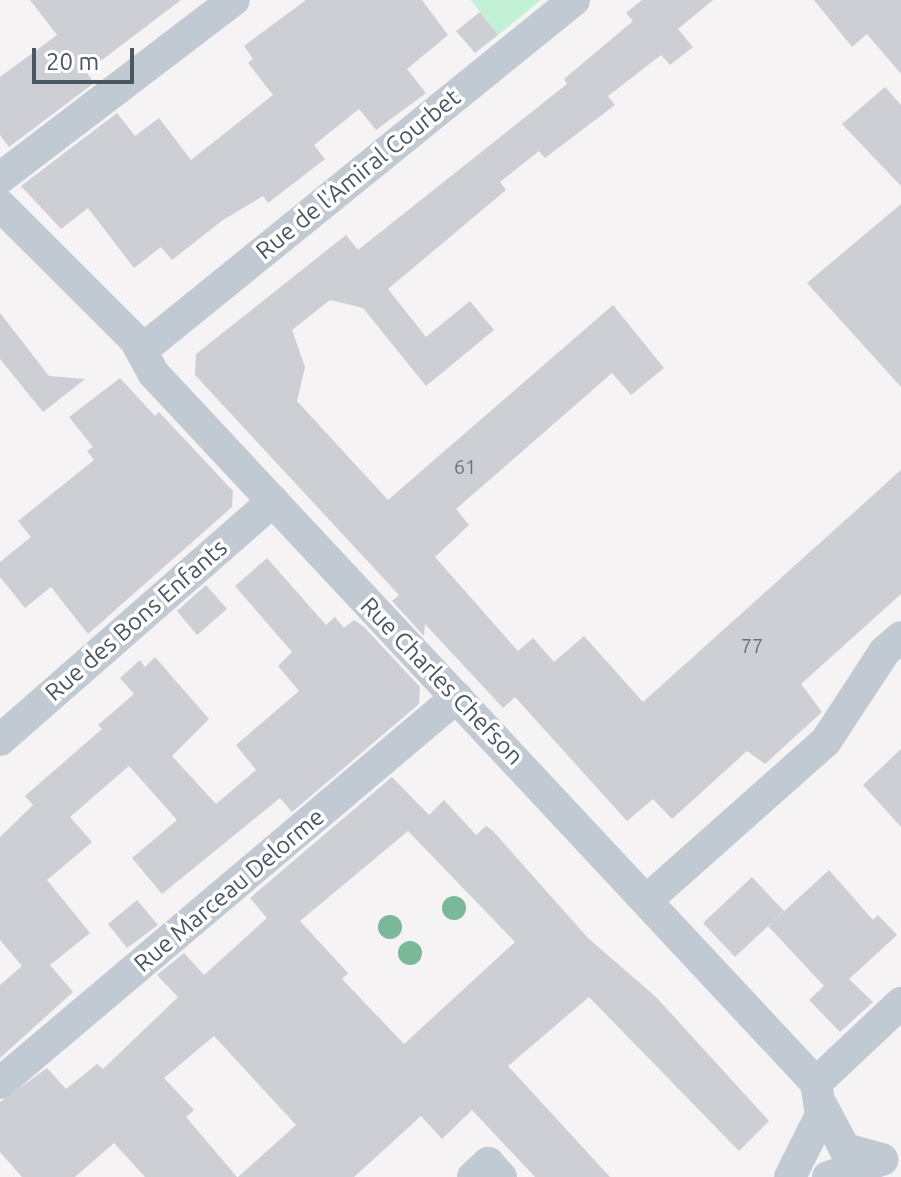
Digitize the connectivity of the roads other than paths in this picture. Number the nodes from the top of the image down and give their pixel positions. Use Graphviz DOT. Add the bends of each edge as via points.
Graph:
graph roads {
  1 [pos="234,0"];
  2 [pos="574,0"];
  3 [pos="0,178"];
  4 [pos="0,205"];
  5 [pos="142,350"];
  6 [pos="273,501"];
  7 [pos="901,637"];
  8 [pos="457,697"];
  9 [pos="0,740"];
  10 [pos="647,900"];
  11 [pos="901,1003"];
  12 [pos="0,1083"];
  13 [pos="819,1095"];
  14 [pos="892,1155"];
  15 [pos="473,1177"];
  16 [pos="501,1177"];
  17 [pos="790,1177"];
  18 [pos="828,1177"];
  1 -- 3 [label="street"];
  2 -- 5 [label="street, Rue de l'Amiral Courbet"];
  4 -- 5 [label="street, Rue Charles Chefson"];
  5 -- 6 [label="street, Rue Charles Chefson" via="153,373"];
  6 -- 8 [label="street, Rue Charles Chefson"];
  6 -- 9 [label="street, Rue des Bons Enfants"];
  7 -- 10 [label="street" via="885,651 826,741"];
  8 -- 10 [label="street, Rue Charles Chefson"];
  8 -- 12 [label="street, Rue Marceau Delorme"];
  10 -- 13 [label="street, Rue Charles Chefson"];
  11 -- 13 [label="street"];
  13 -- 14 [label="street, Rue Charles Chefson" via="845,1149"];
  13 -- 17 [label="street" via="816,1130"];
  14 -- 18 [label="street"];
  15 -- 16 [label="street" via="488,1163"];
}
